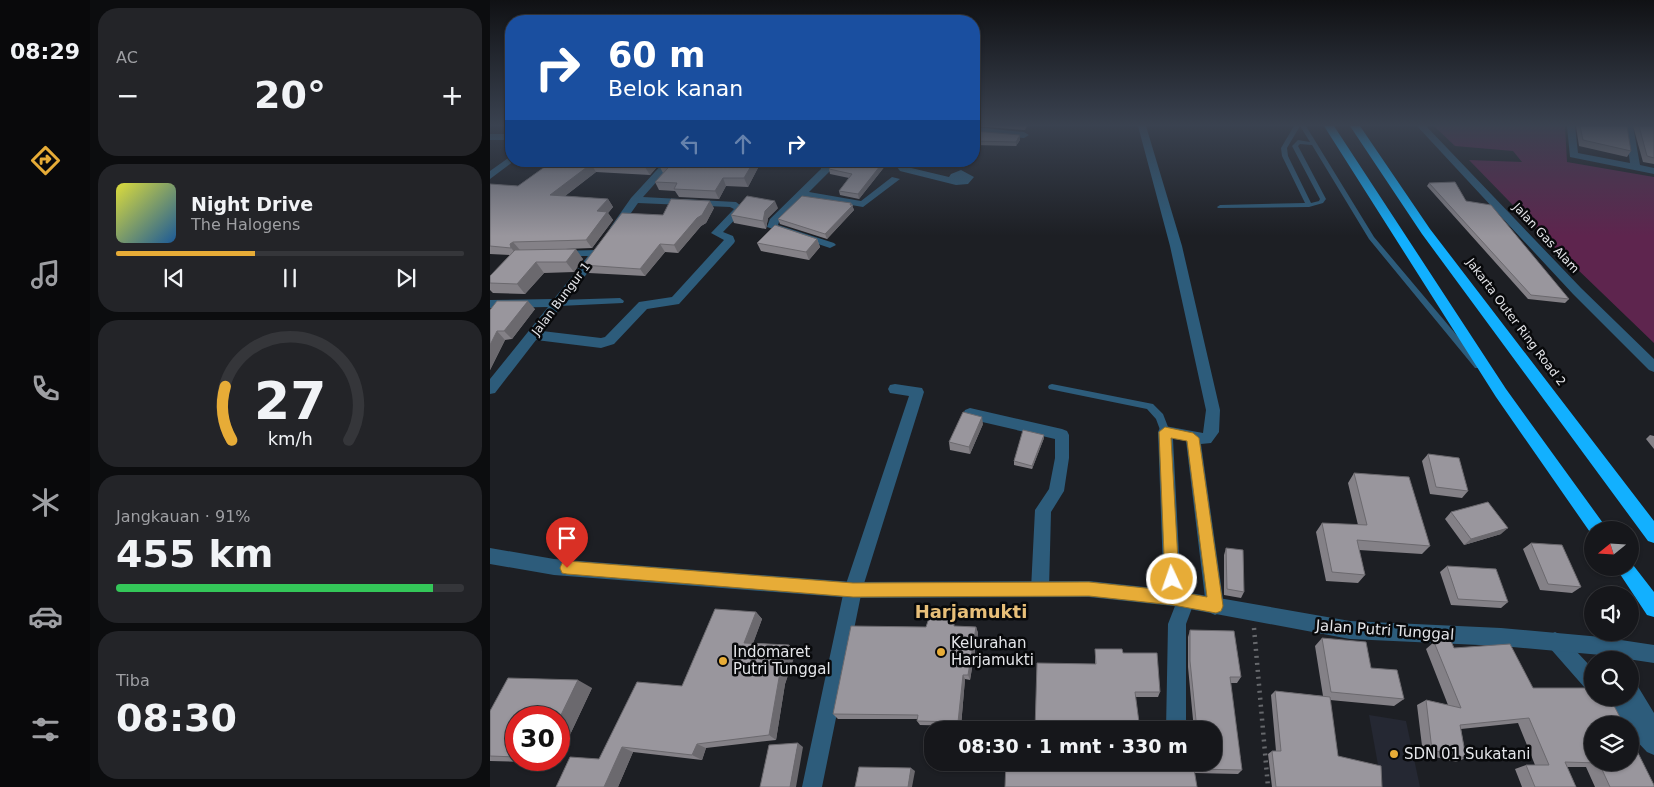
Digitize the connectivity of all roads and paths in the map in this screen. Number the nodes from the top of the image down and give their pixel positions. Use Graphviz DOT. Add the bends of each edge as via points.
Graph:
graph roads {
  1 [pos="1152,163"];
  2 [pos="1287,163"];
  3 [pos="1303,163"];
  4 [pos="1325,163"];
  5 [pos="1353,163"];
  6 [pos="1380,163"];
  7 [pos="1456,163"];
  8 [pos="1613,163"];
  9 [pos="1634,163"];
  10 [pos="505,164"];
  11 [pos="665,167"];
  12 [pos="826,167"];
  13 [pos="902,167"];
  14 [pos="1635,167"];
  15 [pos="1654,171"];
  16 [pos="490,176"];
  17 [pos="895,179"];
  18 [pos="953,180"];
  19 [pos="801,194"];
  20 [pos="635,200"];
  21 [pos="1310,205"];
  22 [pos="1220,207"];
  23 [pos="830,244"];
  24 [pos="598,251"];
  25 [pos="549,252"];
  26 [pos="620,301"];
  27 [pos="559,303"];
  28 [pos="490,304"];
  29 [pos="534,335"];
  30 [pos="1654,367"];
  31 [pos="1052,387"];
  32 [pos="490,389"];
  33 [pos="895,389"];
  34 [pos="1501,393"];
  35 [pos="970,414"];
  36 [pos="1165,432"];
  37 [pos="1193,438"];
  38 [pos="1592,521"];
  39 [pos="1654,535"];
  40 [pos="490,556"];
  41 [pos="1631,576"];
  42 [pos="1040,589"];
  43 [pos="853,590"];
  44 [pos="1179,599"];
  45 [pos="1216,606"];
  46 [pos="1654,608"];
  47 [pos="1253,613"];
  48 [pos="1555,642"];
  49 [pos="1597,651"];
  50 [pos="1623,651"];
  51 [pos="1637,651"];
  52 [pos="1639,651"];
  53 [pos="1654,654"];
  54 [pos="1584,673"];
  55 [pos="1617,706"];
  56 [pos="1639,706"];
  57 [pos="1176,721"];
  58 [pos="1654,730"];
  59 [pos="1654,745"];
  60 [pos="812,787"];
  61 [pos="1268,787"];
  1 -- 37 [label="street" via="1176,246 1213,410 1212,432 1206,439"];
  2 -- 21 [label="lane"];
  3 -- 21 [label="lane" via="1323,198 1319,203"];
  4 -- 34 [label="lane" via="1376,245"];
  5 -- 34 [label="highway"];
  6 -- 39 [label="highway, Jakarta Outer Ring Road 2" via="1426,231"];
  7 -- 30 [label="street, Jalan Gas Alam"];
  8 -- 14 [label="street"];
  9 -- 14 [label="street"];
  10 -- 16 [label="street"];
  11 -- 20 [label="street, Jalan Bungur 1"];
  12 -- 19 [label="street"];
  13 -- 18 [label="street"];
  14 -- 15 [label="street"];
  17 -- 19 [label="street" via="862,204"];
  19 -- 23 [label="street" via="772,226"];
  20 -- 24 [label="street, Jalan Bungur 1"];
  20 -- 29 [label="street" via="732,204 740,209 716,233 730,241 693,279 680,298 673,302 643,305 604,343"];
  21 -- 22 [label="lane"];
  24 -- 25 [label="street"];
  24 -- 27 [label="street, Jalan Bungur 1"];
  26 -- 27 [label="lane"];
  27 -- 28 [label="street"];
  27 -- 29 [label="street, Jalan Bungur 1"];
  29 -- 32 [label="street, Jalan Bungur 1"];
  31 -- 36 [label="lane" via="1150,406 1160,416"];
  33 -- 43 [label="street" via="918,392"];
  34 -- 38 [label="highway"];
  35 -- 42 [label="street" via="1062,435 1056,491 1043,510"];
  36 -- 37 [label="street"];
  36 -- 44 [label="street"];
  37 -- 45 [label="street"];
  40 -- 43 [label="street, Jalan Putri Tunggal" via="554,567"];
  41 -- 46 [label="highway"];
  42 -- 43 [label="street, Jalan Putri Tunggal"];
  42 -- 44 [label="street, Jalan Putri Tunggal" via="1089,589"];
  43 -- 60 [label="street"];
  44 -- 45 [label="street, Jalan Putri Tunggal"];
  44 -- 57 [label="street"];
  45 -- 47 [label="street, Jalan Putri Tunggal"];
  47 -- 48 [label="street, Jalan Putri Tunggal" via="1350,630"];
  47 -- 61 [label="path"];
  48 -- 49 [label="street, Jalan Putri Tunggal"];
  48 -- 54 [label="street"];
  50 -- 51 [label="street, Jalan Putri Tunggal"];
  52 -- 53 [label="street, Jalan Putri Tunggal"];
  55 -- 59 [label="street"];
  56 -- 58 [label="street"];
}
